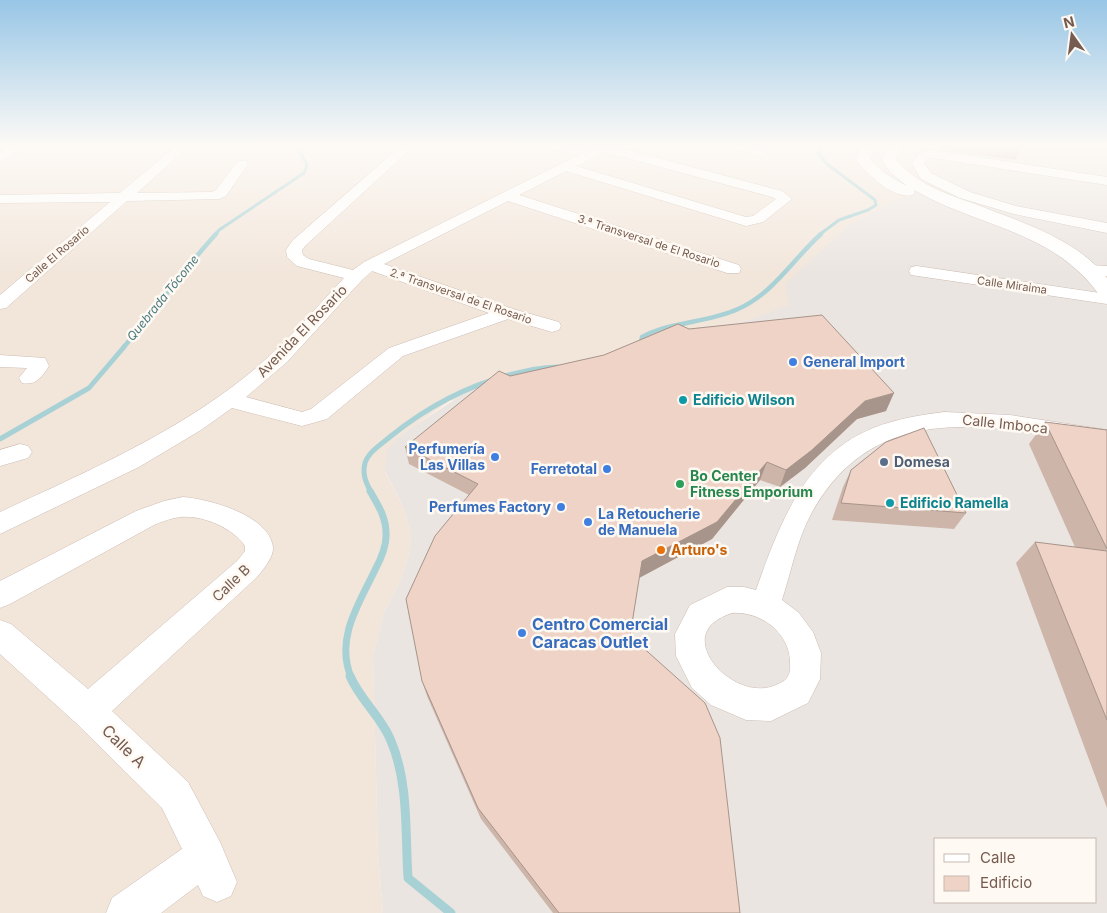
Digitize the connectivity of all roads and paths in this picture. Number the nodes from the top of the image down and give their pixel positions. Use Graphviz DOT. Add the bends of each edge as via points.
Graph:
graph roads {
  1 [pos="134,189"];
  2 [pos="223,189"];
  3 [pos="360,189"];
  4 [pos="522,189"];
  5 [pos="636,189"];
  6 [pos="751,189"];
  7 [pos="901,189"];
  8 [pos="923,189"];
  9 [pos="952,189"];
  10 [pos="507,196"];
  11 [pos="123,198"];
  12 [pos="0,199"];
  13 [pos="1107,228"];
  14 [pos="733,268"];
  15 [pos="363,270"];
  16 [pos="917,271"];
  17 [pos="1098,271"];
  18 [pos="1107,292"];
  19 [pos="1107,299"];
  20 [pos="0,304"];
  21 [pos="507,313"];
  22 [pos="552,326"];
  23 [pos="0,361"];
  24 [pos="29,378"];
  25 [pos="228,400"];
  26 [pos="1107,438"];
  27 [pos="0,524"];
  28 [pos="0,595"];
  29 [pos="766,606"];
  30 [pos="0,634"];
  31 [pos="88,711"];
  32 [pos="127,913"];
  1 -- 11 [label="street, Calle El Rosario"];
  2 -- 11 [label="street" via="218,195"];
  3 -- 15 [label="street, 2.ª Transversal de El Rosario" via="294,250 295,257 303,263"];
  4 -- 10 [label="street, Avenida El Rosario"];
  5 -- 6 [label="street" via="746,222 758,219 784,201 784,197"];
  7 -- 17 [label="street"];
  8 -- 17 [label="street" via="1043,239"];
  9 -- 13 [label="street" via="1014,210"];
  10 -- 14 [label="street, 3.ª Transversal de El Rosario"];
  10 -- 15 [label="street, Avenida El Rosario"];
  11 -- 12 [label="street"];
  11 -- 20 [label="street, Calle El Rosario"];
  15 -- 21 [label="street, 2.ª Transversal de El Rosario"];
  15 -- 25 [label="street, Avenida El Rosario" via="269,367"];
  16 -- 19 [label="street, Calle Miraima"];
  17 -- 18 [label="street"];
  21 -- 22 [label="street, 2.ª Transversal de El Rosario"];
  21 -- 25 [label="street" via="396,352 310,418 302,419"];
  23 -- 24 [label="street" via="38,362 39,366"];
  25 -- 27 [label="street, Avenida El Rosario" via="189,427 122,465"];
  26 -- 29 [label="street, Calle Imboca" via="966,418 914,424 879,433 850,450 821,481 796,519"];
  28 -- 31 [label="street, Calle B" via="163,511 200,508 247,528 256,538 258,554 247,569"];
  30 -- 31 [label="street, Calle A"];
  31 -- 32 [label="street, Calle A" via="175,794 211,869"];
}
